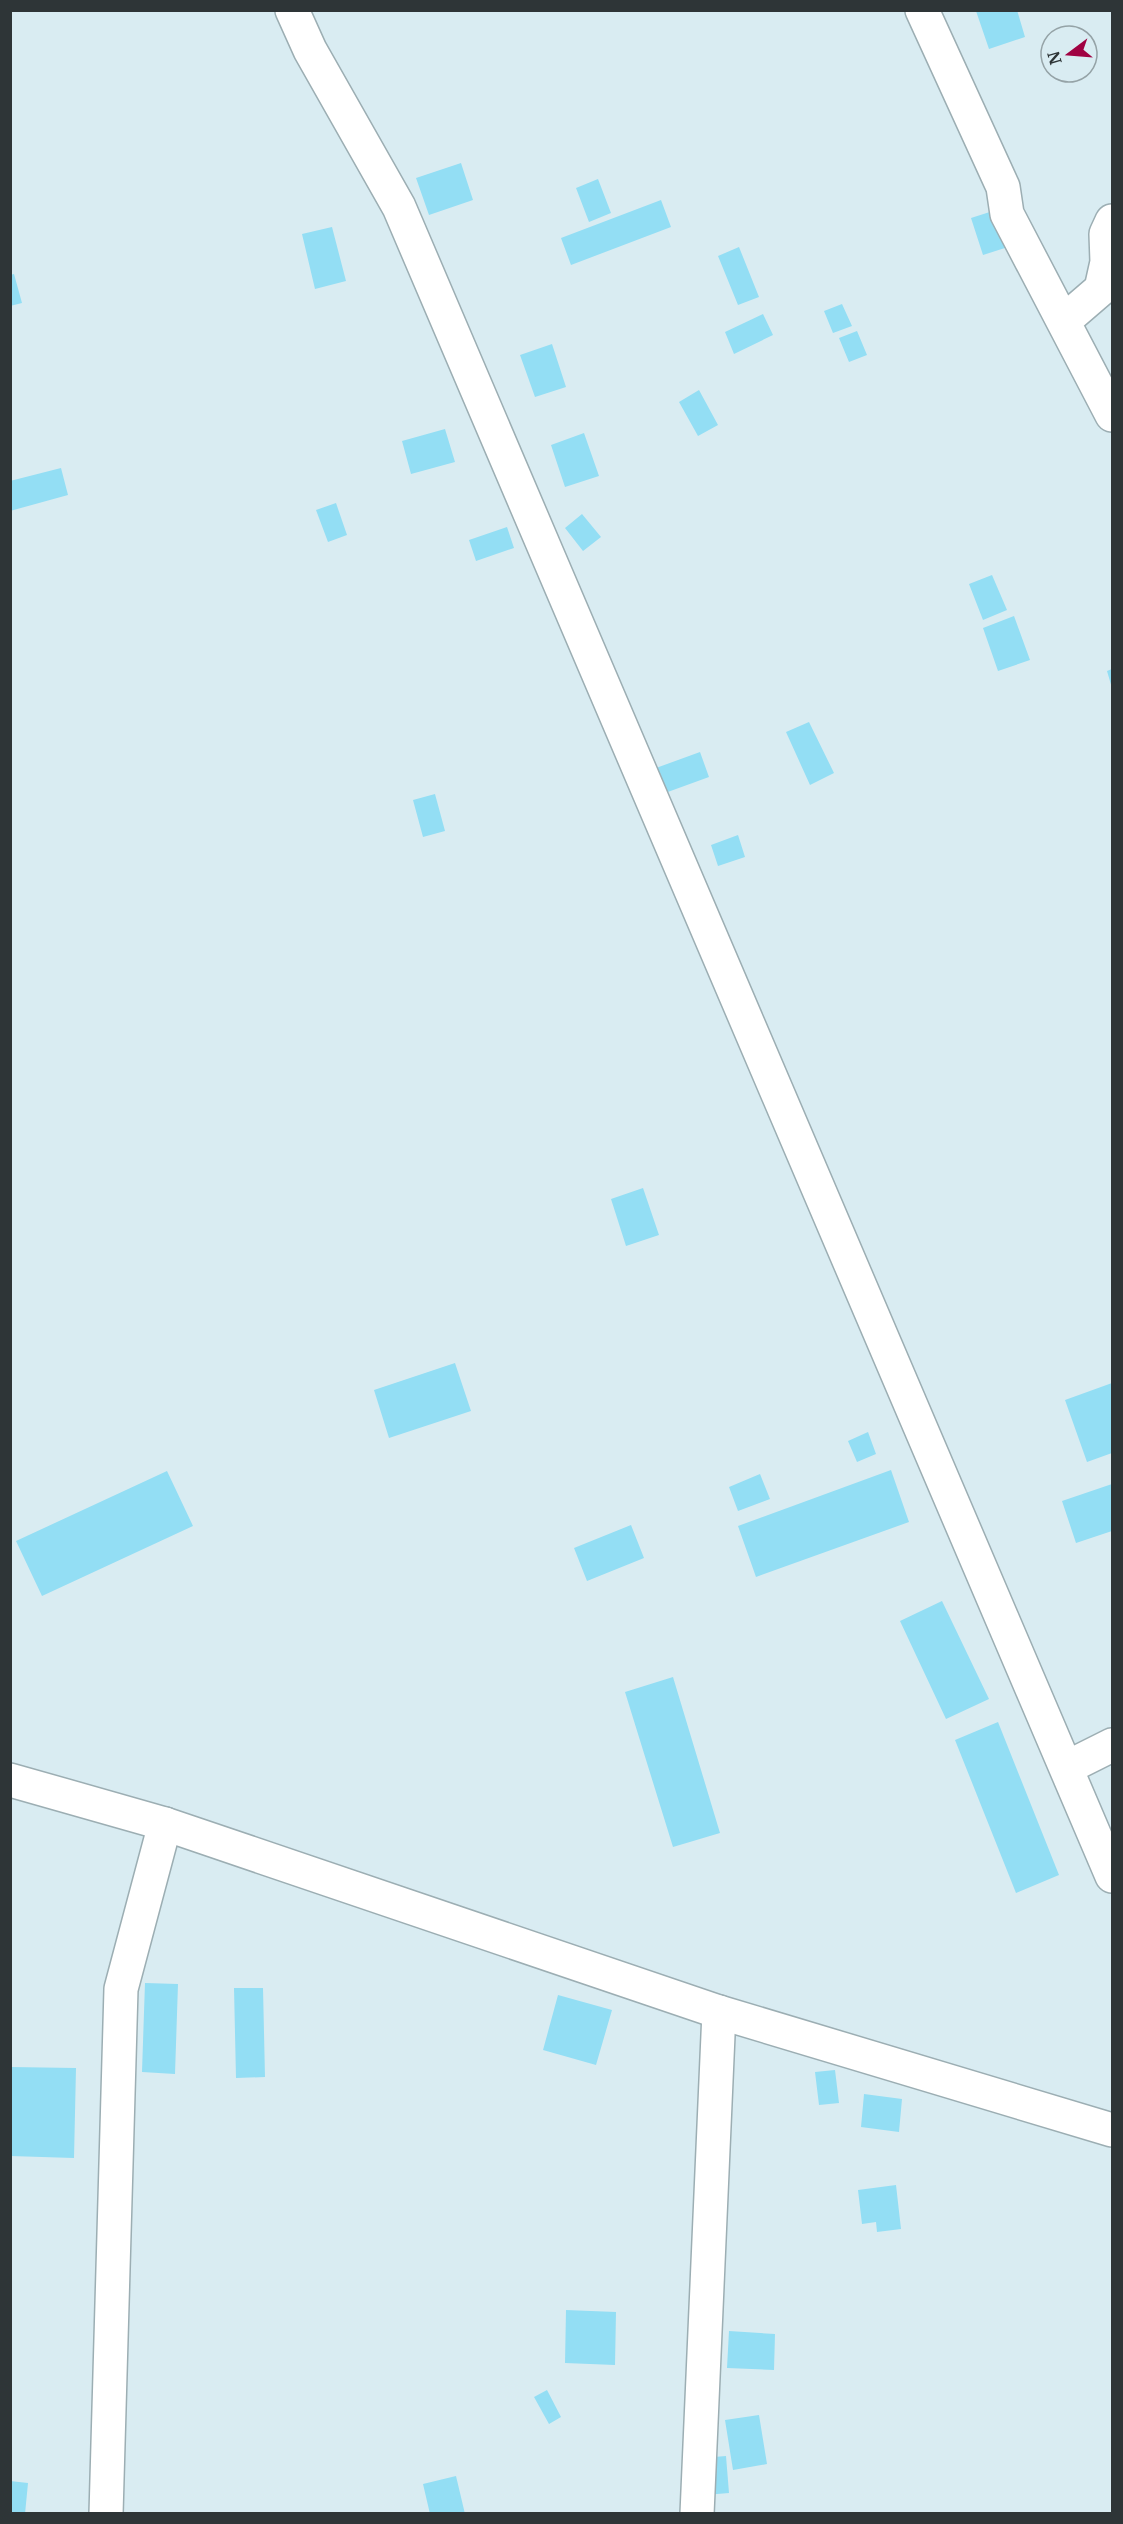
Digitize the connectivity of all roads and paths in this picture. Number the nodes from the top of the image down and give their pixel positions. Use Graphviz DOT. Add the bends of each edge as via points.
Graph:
graph roads {
  1 [pos="292,10"];
  2 [pos="922,10"];
  3 [pos="1113,221"];
  4 [pos="1065,320"];
  5 [pos="1113,414"];
  6 [pos="1113,1744"];
  7 [pos="1066,1767"];
  8 [pos="10,1780"];
  9 [pos="165,1824"];
  10 [pos="1113,1876"];
  11 [pos="718,2012"];
  12 [pos="1113,2130"];
  13 [pos="106,2514"];
  14 [pos="697,2514"];
  1 -- 7 [label="street" via="310,50 399,207"];
  2 -- 4 [label="street" via="1003,187 1007,214"];
  3 -- 4 [label="street" via="1106,234 1107,262 1101,289"];
  4 -- 5 [label="street"];
  6 -- 7 [label="street"];
  7 -- 10 [label="street"];
  8 -- 9 [label="street"];
  9 -- 11 [label="street"];
  9 -- 13 [label="street" via="121,1989"];
  11 -- 12 [label="street"];
  11 -- 14 [label="street"];
}
